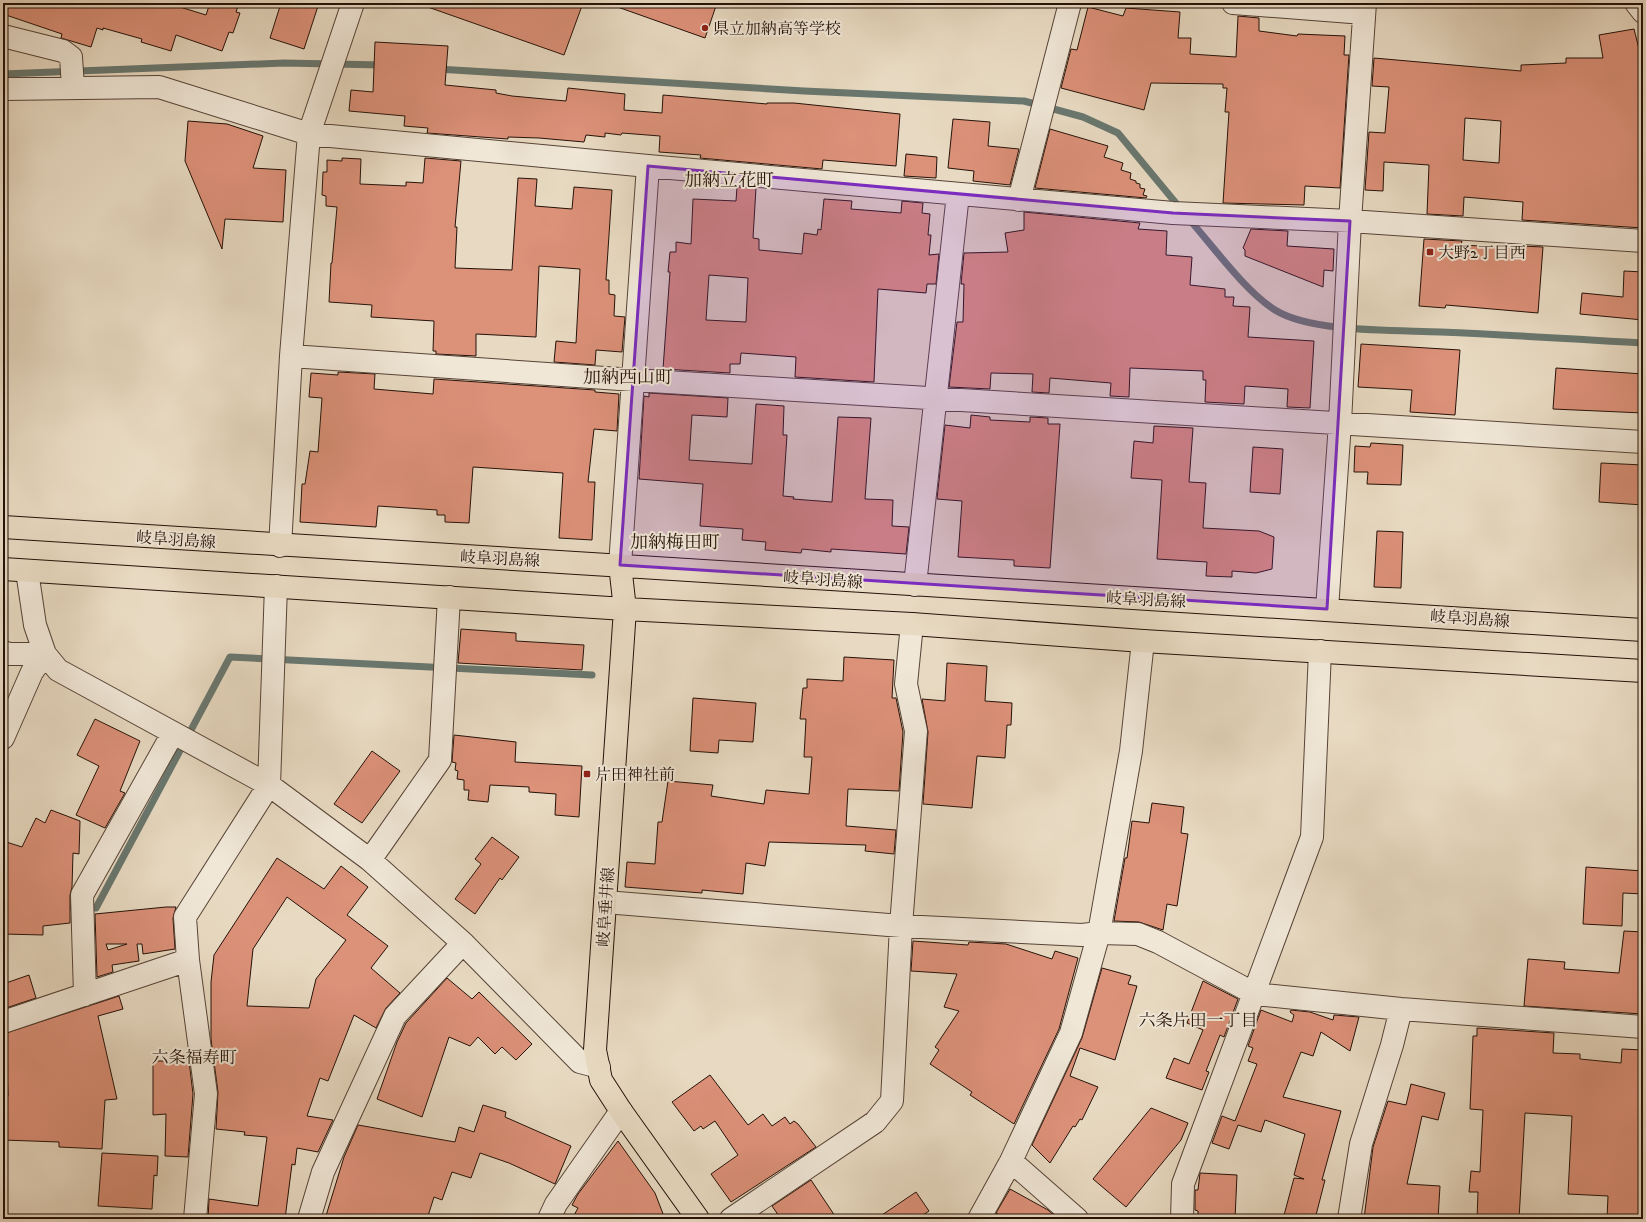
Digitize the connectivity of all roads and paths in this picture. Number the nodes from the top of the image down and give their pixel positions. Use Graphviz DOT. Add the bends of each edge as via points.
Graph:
graph roads {
  1 [pos="353,3"];
  2 [pos="1070,3"];
  3 [pos="1233,3"];
  4 [pos="1636,3"];
  5 [pos="1364,8"];
  6 [pos="1643,12"];
  7 [pos="3,36"];
  8 [pos="72,74"];
  9 [pos="3,89"];
  10 [pos="309,134"];
  11 [pos="648,166"];
  12 [pos="958,194"];
  13 [pos="1019,200"];
  14 [pos="1350,221"];
  15 [pos="1643,241"];
  16 [pos="291,356"];
  17 [pos="634,380"];
  18 [pos="936,398"];
  19 [pos="1340,422"];
  20 [pos="1643,442"];
  21 [pos="3,527"];
  22 [pos="280,546"];
  23 [pos="620,565"];
  24 [pos="3,569"];
  25 [pos="27,572"];
  26 [pos="915,585"];
  27 [pos="276,586"];
  28 [pos="449,597"];
  29 [pos="625,609"];
  30 [pos="1327,609"];
  31 [pos="912,624"];
  32 [pos="1643,630"];
  33 [pos="1143,641"];
  34 [pos="1320,651"];
  35 [pos="3,652"];
  36 [pos="45,654"];
  37 [pos="1643,671"];
  38 [pos="173,733"];
  39 [pos="3,738"];
  40 [pos="269,785"];
  41 [pos="370,860"];
  42 [pos="605,902"];
  43 [pos="901,926"];
  44 [pos="1100,933"];
  45 [pos="463,943"];
  46 [pos="188,960"];
  47 [pos="84,994"];
  48 [pos="1255,994"];
  49 [pos="1401,1009"];
  50 [pos="3,1022"];
  51 [pos="1643,1027"];
  52 [pos="599,1067"];
  53 [pos="621,1111"];
  54 [pos="1011,1160"];
  55 [pos="194,1219"];
  56 [pos="309,1219"];
  57 [pos="549,1219"];
  58 [pos="698,1219"];
  59 [pos="731,1219"];
  60 [pos="979,1219"];
  61 [pos="1077,1219"];
  62 [pos="1182,1219"];
  63 [pos="1349,1219"];
  1 -- 10 [label="street"];
  2 -- 13 [label="street"];
  3 -- 5 [label="street"];
  4 -- 6 [label="street"];
  5 -- 14 [label="street"];
  7 -- 8 [label="street" via="63,51"];
  8 -- 9 [label="street"];
  8 -- 10 [label="street" via="159,87"];
  10 -- 11 [label="street"];
  10 -- 16 [label="street"];
  11 -- 12 [label="street"];
  11 -- 17 [label="street"];
  12 -- 13 [label="street"];
  12 -- 18 [label="street"];
  13 -- 14 [label="street" via="1173,213"];
  14 -- 15 [label="street"];
  14 -- 19 [label="street"];
  16 -- 17 [label="street"];
  16 -- 22 [label="street"];
  17 -- 18 [label="street"];
  17 -- 23 [label="street"];
  18 -- 19 [label="street"];
  18 -- 26 [label="street"];
  19 -- 20 [label="street"];
  19 -- 30 [label="street"];
  21 -- 22 [label="main road, 岐阜羽島線"];
  22 -- 23 [label="main road, 岐阜羽島線"];
  23 -- 26 [label="main road, 岐阜羽島線"];
  23 -- 29 [label="main road, 岐阜垂井線"];
  24 -- 25 [label="main road"];
  25 -- 27 [label="main road"];
  25 -- 36 [label="street" via="35,626"];
  26 -- 30 [label="main road, 岐阜羽島線"];
  27 -- 28 [label="main road"];
  27 -- 40 [label="street"];
  28 -- 29 [label="main road"];
  28 -- 41 [label="street" via="440,760"];
  29 -- 31 [label="main road"];
  29 -- 42 [label="main road, 岐阜垂井線"];
  30 -- 32 [label="main road, 岐阜羽島線"];
  31 -- 33 [label="main road"];
  31 -- 43 [label="street" via="906,684 916,731"];
  33 -- 34 [label="main road"];
  33 -- 44 [label="street" via="1130,751"];
  34 -- 37 [label="main road"];
  34 -- 48 [label="street" via="1312,837"];
  35 -- 36 [label="street"];
  36 -- 38 [label="street" via="58,670"];
  36 -- 39 [label="street" via="32,672"];
  38 -- 40 [label="street"];
  38 -- 47 [label="street" via="82,895"];
  40 -- 41 [label="street"];
  40 -- 46 [label="street" via="185,917"];
  41 -- 45 [label="street"];
  42 -- 43 [label="street"];
  42 -- 52 [label="main road, 岐阜垂井線" via="595,1050"];
  43 -- 44 [label="street" via="1082,935"];
  43 -- 59 [label="street" via="892,1101 875,1122"];
  44 -- 48 [label="street" via="1138,934"];
  44 -- 54 [label="street" via="1071,1033"];
  45 -- 52 [label="street" via="580,1062"];
  45 -- 56 [label="street" via="395,1016 323,1172"];
  46 -- 47 [label="street"];
  46 -- 55 [label="street" via="206,1094"];
  47 -- 50 [label="street"];
  48 -- 49 [label="street"];
  48 -- 62 [label="street" via="1183,1184"];
  49 -- 51 [label="street"];
  49 -- 63 [label="street" via="1361,1144"];
  52 -- 53 [label="main road, 岐阜垂井線" via="601,1080"];
  53 -- 57 [label="street" via="556,1204"];
  53 -- 58 [label="main road, 岐阜垂井線"];
  54 -- 60 [label="street"];
  54 -- 61 [label="street"];
}
